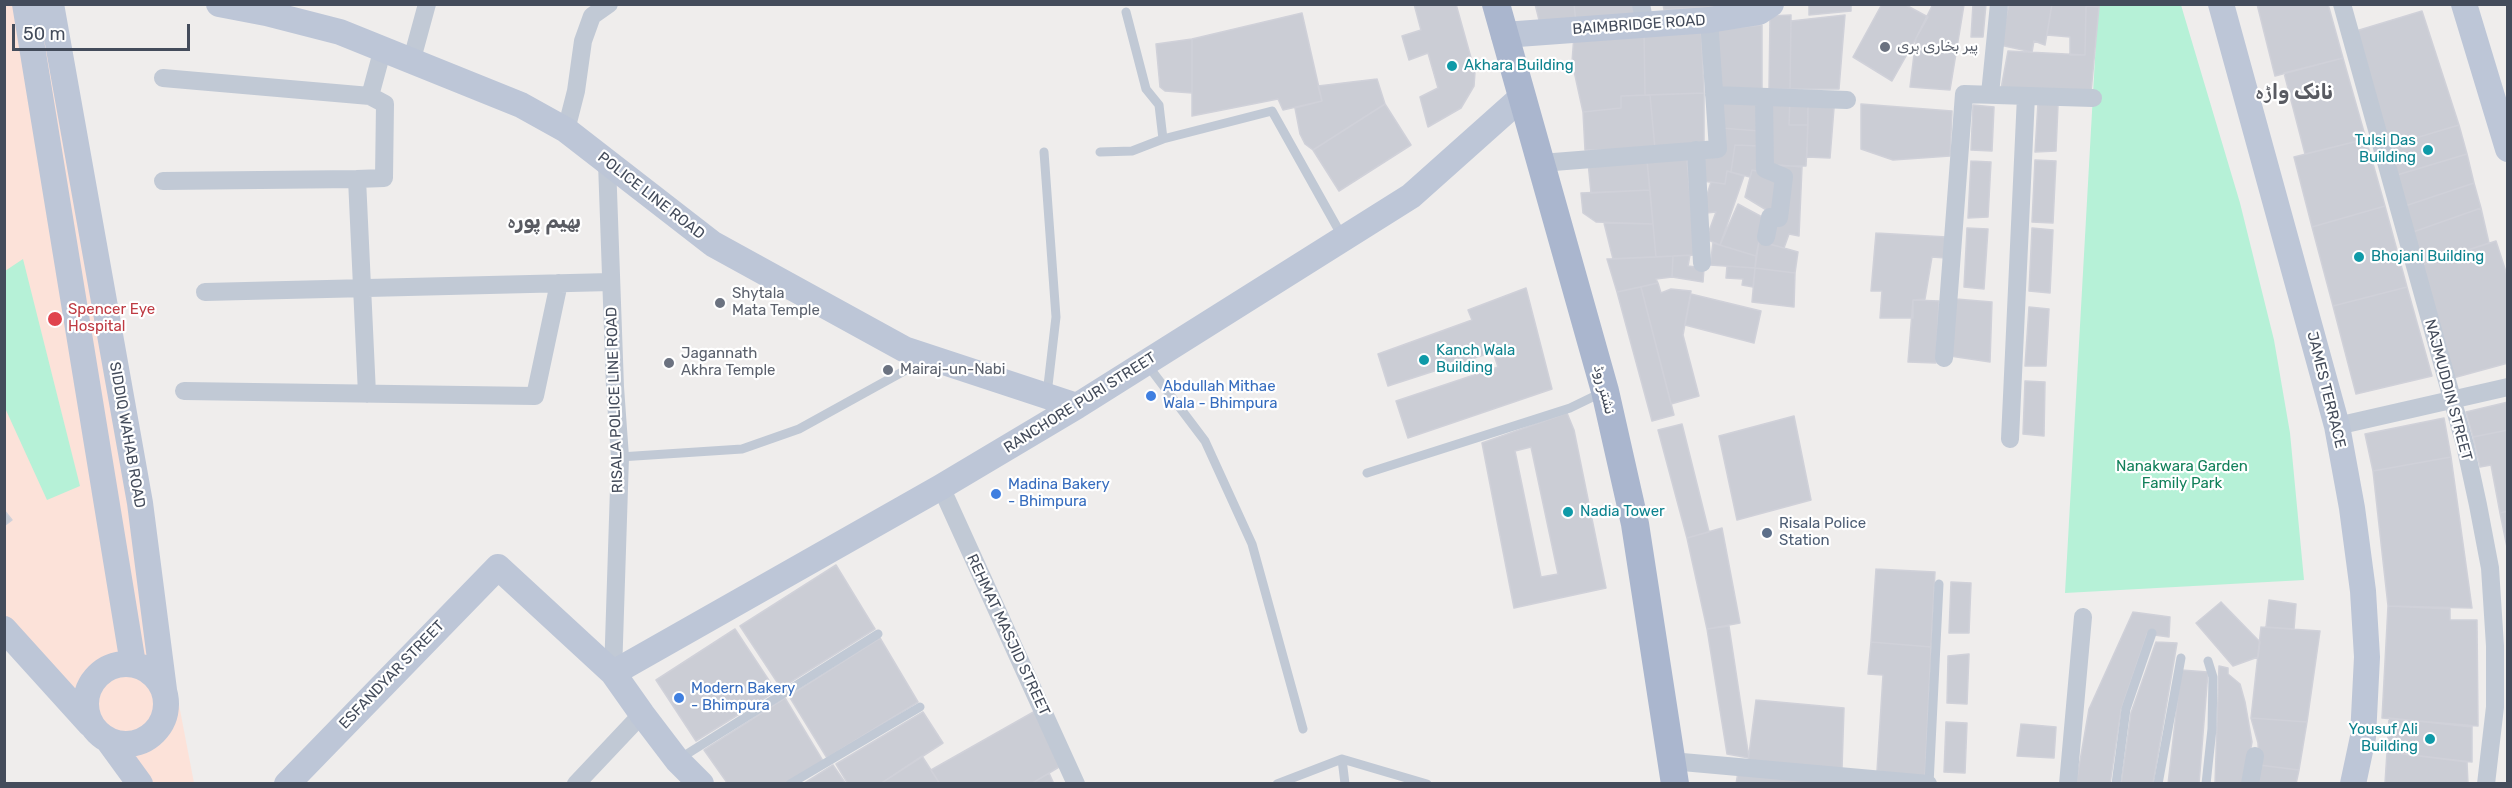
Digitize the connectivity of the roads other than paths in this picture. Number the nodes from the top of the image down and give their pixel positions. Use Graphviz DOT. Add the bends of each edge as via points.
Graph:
graph roads {
  1 [pos="25,4"];
  2 [pos="51,4"];
  3 [pos="219,4"];
  4 [pos="427,4"];
  5 [pos="1496,4"];
  6 [pos="1772,4"];
  7 [pos="1999,4"];
  8 [pos="2221,4"];
  9 [pos="2342,4"];
  10 [pos="2464,4"];
  11 [pos="599,7"];
  12 [pos="266,9"];
  13 [pos="1126,12"];
  14 [pos="1643,15"];
  15 [pos="1709,20"];
  16 [pos="1504,35"];
  17 [pos="383,48"];
  18 [pos="412,59"];
  19 [pos="163,78"];
  20 [pos="1990,94"];
  21 [pos="1714,95"];
  22 [pos="370,96"];
  23 [pos="2026,96"];
  24 [pos="1522,97"];
  25 [pos="1764,97"];
  26 [pos="2093,98"];
  27 [pos="1847,100"];
  28 [pos="566,130"];
  29 [pos="1163,139"];
  30 [pos="2508,149"];
  31 [pos="1696,150"];
  32 [pos="1044,152"];
  33 [pos="1100,152"];
  34 [pos="607,163"];
  35 [pos="1541,163"];
  36 [pos="357,179"];
  37 [pos="163,182"];
  38 [pos="1766,237"];
  39 [pos="1343,238"];
  40 [pos="1702,263"];
  41 [pos="611,282"];
  42 [pos="559,283"];
  43 [pos="362,288"];
  44 [pos="205,292"];
  45 [pos="930,357"];
  46 [pos="1944,358"];
  47 [pos="1146,363"];
  48 [pos="2508,387"];
  49 [pos="184,391"];
  50 [pos="1605,391"];
  51 [pos="367,394"];
  52 [pos="1047,396"];
  53 [pos="2451,400"];
  54 [pos="1077,406"];
  55 [pos="2337,426"];
  56 [pos="2010,439"];
  57 [pos="620,457"];
  58 [pos="1367,472"];
  59 [pos="941,488"];
  60 [pos="1939,584"];
  61 [pos="2083,617"];
  62 [pos="4,629"];
  63 [pos="2152,633"];
  64 [pos="878,634"];
  65 [pos="2181,658"];
  66 [pos="2208,661"];
  67 [pos="133,664"];
  68 [pos="614,673"];
  69 [pos="164,690"];
  70 [pos="920,707"];
  71 [pos="642,714"];
  72 [pos="1303,729"];
  73 [pos="100,733"];
  74 [pos="2255,756"];
  75 [pos="1342,759"];
  76 [pos="677,760"];
  77 [pos="1673,772"];
  78 [pos="140,783"];
  79 [pos="287,783"];
  80 [pos="576,783"];
  81 [pos="701,783"];
  82 [pos="790,783"];
  83 [pos="1076,783"];
  84 [pos="1277,783"];
  85 [pos="1345,783"];
  86 [pos="1427,783"];
  87 [pos="1928,783"];
  88 [pos="2068,783"];
  89 [pos="2116,783"];
  90 [pos="2158,783"];
  91 [pos="2206,783"];
  92 [pos="2250,783"];
  93 [pos="2353,783"];
  94 [pos="2486,783"];
  1 -- 67 [label="street, SIDDIQ WAHAB ROAD"];
  2 -- 69 [label="street, SIDDIQ WAHAB ROAD" via="140,503"];
  3 -- 12 [label="street, POLICE LINE ROAD"];
  4 -- 18 [label="street"];
  5 -- 16 [label="main road, نشتر روڈ"];
  6 -- 15 [label="street, BAIMBRIDGE ROAD" via="1759,12"];
  7 -- 20 [label="street"];
  8 -- 55 [label="street, JAMES TERRACE"];
  9 -- 53 [label="street, NAJMUDDIN STREET"];
  10 -- 30 [label="street"];
  11 -- 28 [label="street" via="583,41"];
  12 -- 17 [label="street, POLICE LINE ROAD"];
  13 -- 29 [label="lane" via="1146,89 1159,105"];
  14 -- 15 [label="street, BAIMBRIDGE ROAD"];
  14 -- 16 [label="street, BAIMBRIDGE ROAD"];
  15 -- 21 [label="street"];
  16 -- 24 [label="main road, نشتر روڈ"];
  17 -- 18 [label="street, POLICE LINE ROAD"];
  17 -- 22 [label="street"];
  18 -- 28 [label="street, POLICE LINE ROAD" via="521,105"];
  19 -- 22 [label="street"];
  20 -- 23 [label="street"];
  20 -- 46 [label="street" via="1964,94"];
  21 -- 25 [label="street"];
  21 -- 31 [label="street" via="1718,149"];
  22 -- 36 [label="street" via="385,104 384,178"];
  23 -- 26 [label="street"];
  23 -- 56 [label="street"];
  24 -- 35 [label="main road, نشتر روڈ"];
  24 -- 39 [label="street, RANCHORE PURI STREET" via="1411,196"];
  25 -- 27 [label="street"];
  25 -- 38 [label="street" via="1765,169 1784,177 1779,218 1770,217"];
  28 -- 34 [label="street, POLICE LINE ROAD"];
  29 -- 33 [label="lane" via="1132,151"];
  29 -- 39 [label="lane" via="1272,111"];
  31 -- 35 [label="street"];
  31 -- 40 [label="street"];
  32 -- 52 [label="lane" via="1056,317"];
  34 -- 41 [label="street, RISALA POLICE LINE ROAD"];
  34 -- 45 [label="street, POLICE LINE ROAD" via="713,244 904,349"];
  35 -- 50 [label="main road, نشتر روڈ"];
  36 -- 37 [label="street"];
  36 -- 43 [label="street"];
  39 -- 47 [label="street, RANCHORE PURI STREET"];
  41 -- 42 [label="street"];
  41 -- 57 [label="street, RISALA POLICE LINE ROAD"];
  42 -- 43 [label="street"];
  42 -- 51 [label="street" via="535,396"];
  43 -- 44 [label="street"];
  43 -- 51 [label="street"];
  45 -- 52 [label="street, POLICE LINE ROAD"];
  45 -- 57 [label="lane" via="799,429 742,449"];
  47 -- 54 [label="street, RANCHORE PURI STREET"];
  47 -- 72 [label="lane" via="1205,441 1252,544"];
  48 -- 53 [label="street"];
  49 -- 51 [label="street"];
  50 -- 58 [label="lane" via="1570,408"];
  50 -- 77 [label="main road, نشتر روڈ" via="1635,524"];
  52 -- 54 [label="street, POLICE LINE ROAD"];
  53 -- 55 [label="street"];
  53 -- 94 [label="street, NAJMUDDIN STREET" via="2467,455 2490,568 2495,707"];
  54 -- 59 [label="street, RANCHORE PURI STREET"];
  55 -- 93 [label="street, JAMES TERRACE" via="2363,591 2367,657 2363,737"];
  57 -- 68 [label="street, RISALA POLICE LINE ROAD"];
  59 -- 68 [label="street, RANCHORE PURI STREET"];
  59 -- 83 [label="street, REHMAT MASJID STREET"];
  60 -- 87 [label="lane"];
  61 -- 88 [label="street"];
  62 -- 73 [label="street"];
  63 -- 89 [label="lane" via="2126,709"];
  64 -- 76 [label="lane"];
  65 -- 90 [label="lane"];
  66 -- 91 [label="lane" via="2213,677"];
  67 -- 69 [label="street" via="152,673"];
  67 -- 73 [label="street" via="112,666 95,677 86,696 88,717"];
  68 -- 71 [label="street"];
  68 -- 79 [label="street, ESFANDYAR STREET" via="498,567"];
  69 -- 73 [label="street" via="162,721 148,737 129,744"];
  70 -- 82 [label="lane"];
  71 -- 76 [label="street"];
  71 -- 80 [label="street"];
  73 -- 78 [label="street"];
  74 -- 92 [label="street"];
  75 -- 84 [label="lane"];
  75 -- 85 [label="lane"];
  75 -- 86 [label="lane"];
  76 -- 81 [label="street"];
  77 -- 87 [label="street"];
}
